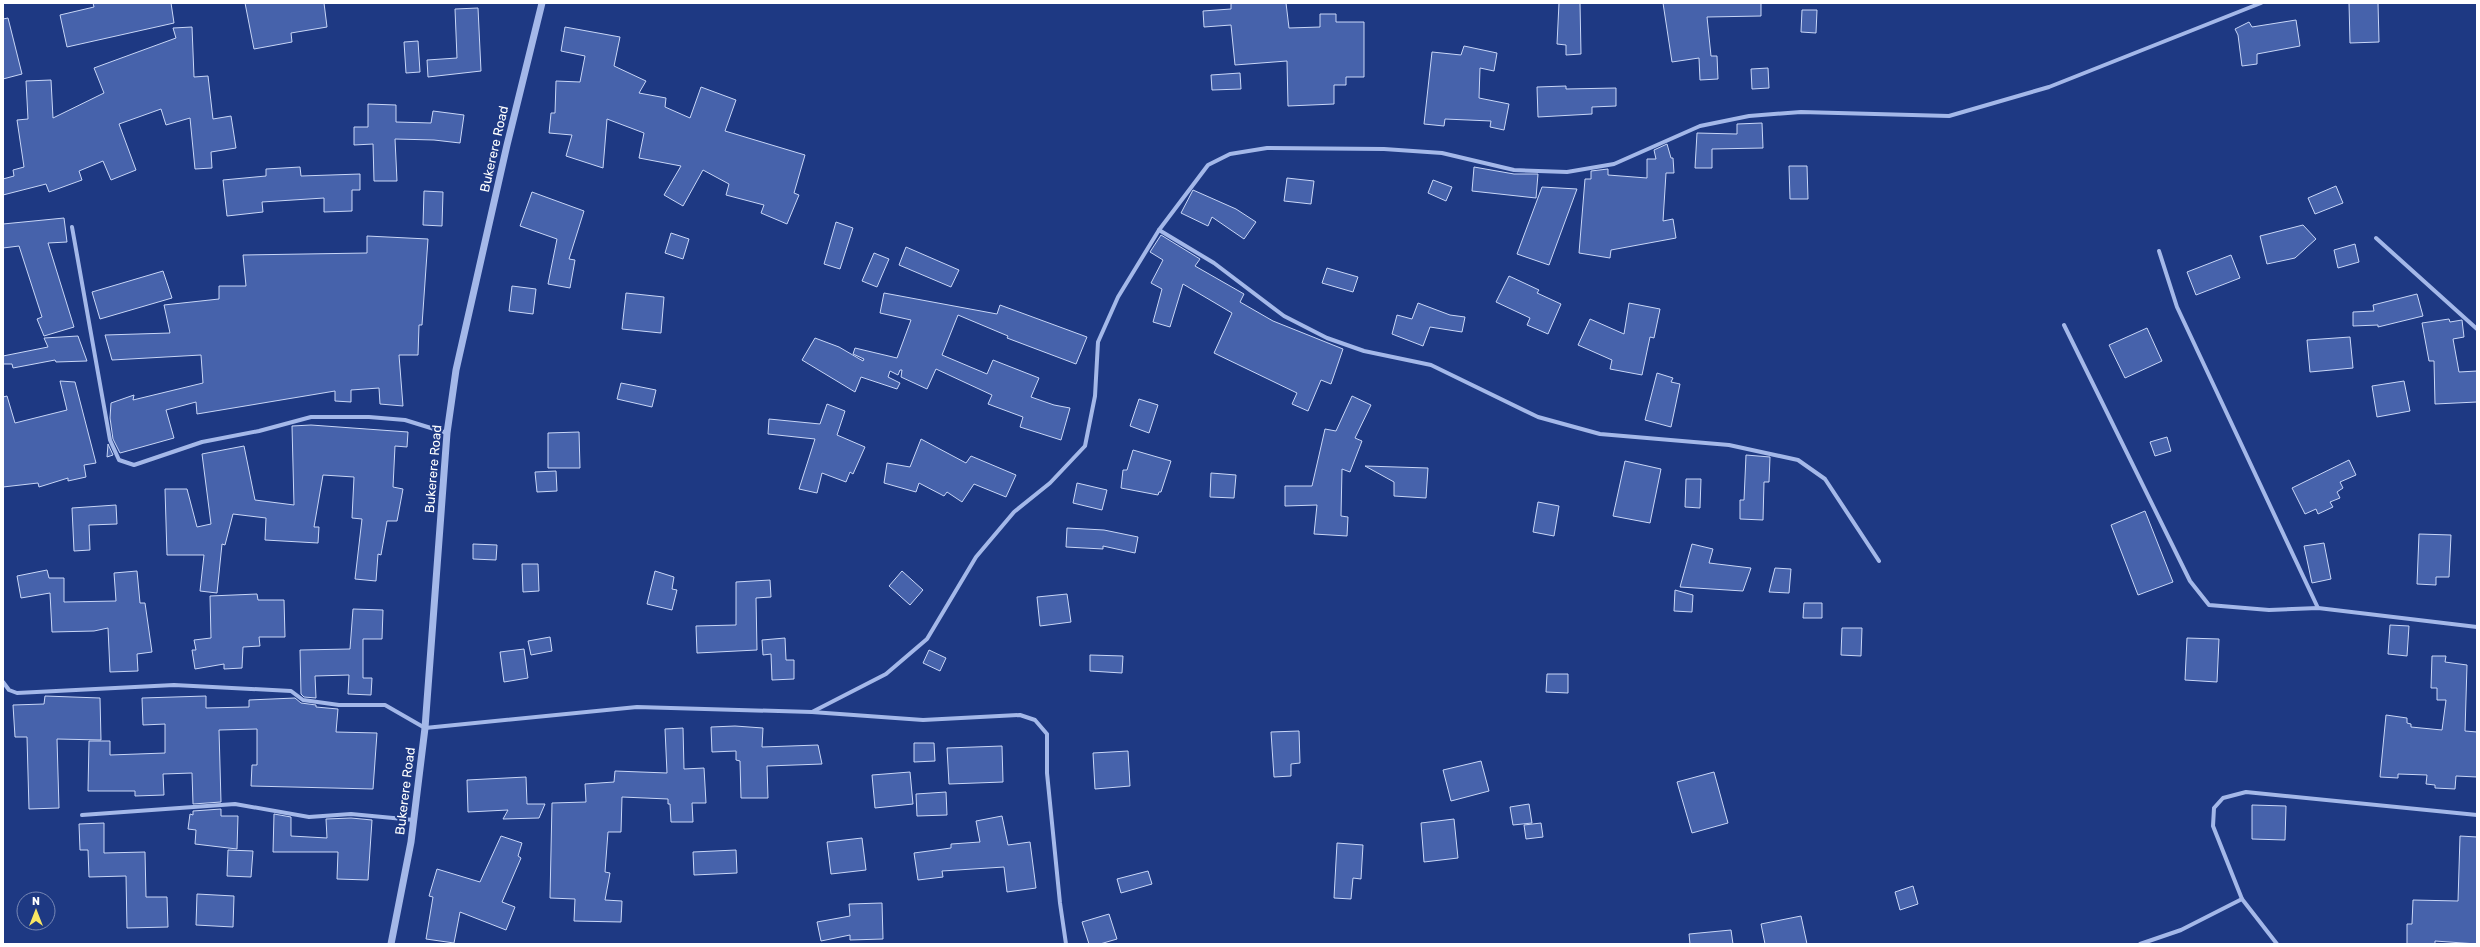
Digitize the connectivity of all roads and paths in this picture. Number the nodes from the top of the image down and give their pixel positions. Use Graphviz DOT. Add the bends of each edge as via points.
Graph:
graph roads {
  1 [pos="542,3"];
  2 [pos="2261,3"];
  3 [pos="72,228"];
  4 [pos="1159,230"];
  5 [pos="2376,238"];
  6 [pos="2159,251"];
  7 [pos="2064,324"];
  8 [pos="2477,329"];
  9 [pos="447,433"];
  10 [pos="1879,561"];
  11 [pos="2318,608"];
  12 [pos="2477,627"];
  13 [pos="3,682"];
  14 [pos="812,712"];
  15 [pos="425,728"];
  16 [pos="82,815"];
  17 [pos="2477,815"];
  18 [pos="414,820"];
  19 [pos="2242,899"];
  20 [pos="391,944"];
  21 [pos="1066,944"];
  22 [pos="2140,944"];
  23 [pos="2277,944"];
  1 -- 9 [label="street, Bukerere Road" via="506,145 456,370"];
  2 -- 4 [label="street" via="2050,87 1949,116 1801,112 1748,116 1700,126 1614,164 1567,172 1514,170 1442,153 1384,149 1267,148 1230,154 1208,166"];
  3 -- 9 [label="street" via="110,440 119,460 134,465 202,442 259,432 311,417 405,420"];
  4 -- 10 [label="street" via="1214,263 1284,316 1327,338 1364,351 1431,365 1538,417 1600,434 1729,445 1798,460 1825,479"];
  4 -- 14 [label="street" via="1118,297 1098,342 1094,396 1086,446 1050,483 1014,512 976,557 927,639 886,674"];
  5 -- 8 [label="street"];
  6 -- 11 [label="street" via="2177,307"];
  7 -- 11 [label="street" via="2186,574 2209,605 2269,610"];
  9 -- 15 [label="street, Bukerere Road"];
  11 -- 12 [label="street"];
  13 -- 15 [label="street" via="9,690 17,693 174,686 291,692 303,700 340,705 385,705"];
  14 -- 15 [label="street" via="637,707"];
  14 -- 21 [label="street" via="923,720 1020,715 1035,720 1047,734 1048,773"];
  15 -- 18 [label="street, Bukerere Road"];
  16 -- 18 [label="street" via="235,804 309,817 351,814"];
  17 -- 19 [label="street" via="2246,792 2223,798 2214,808 2213,826"];
  18 -- 20 [label="street, Bukerere Road"];
  19 -- 22 [label="street" via="2181,930"];
  19 -- 23 [label="street"];
}
